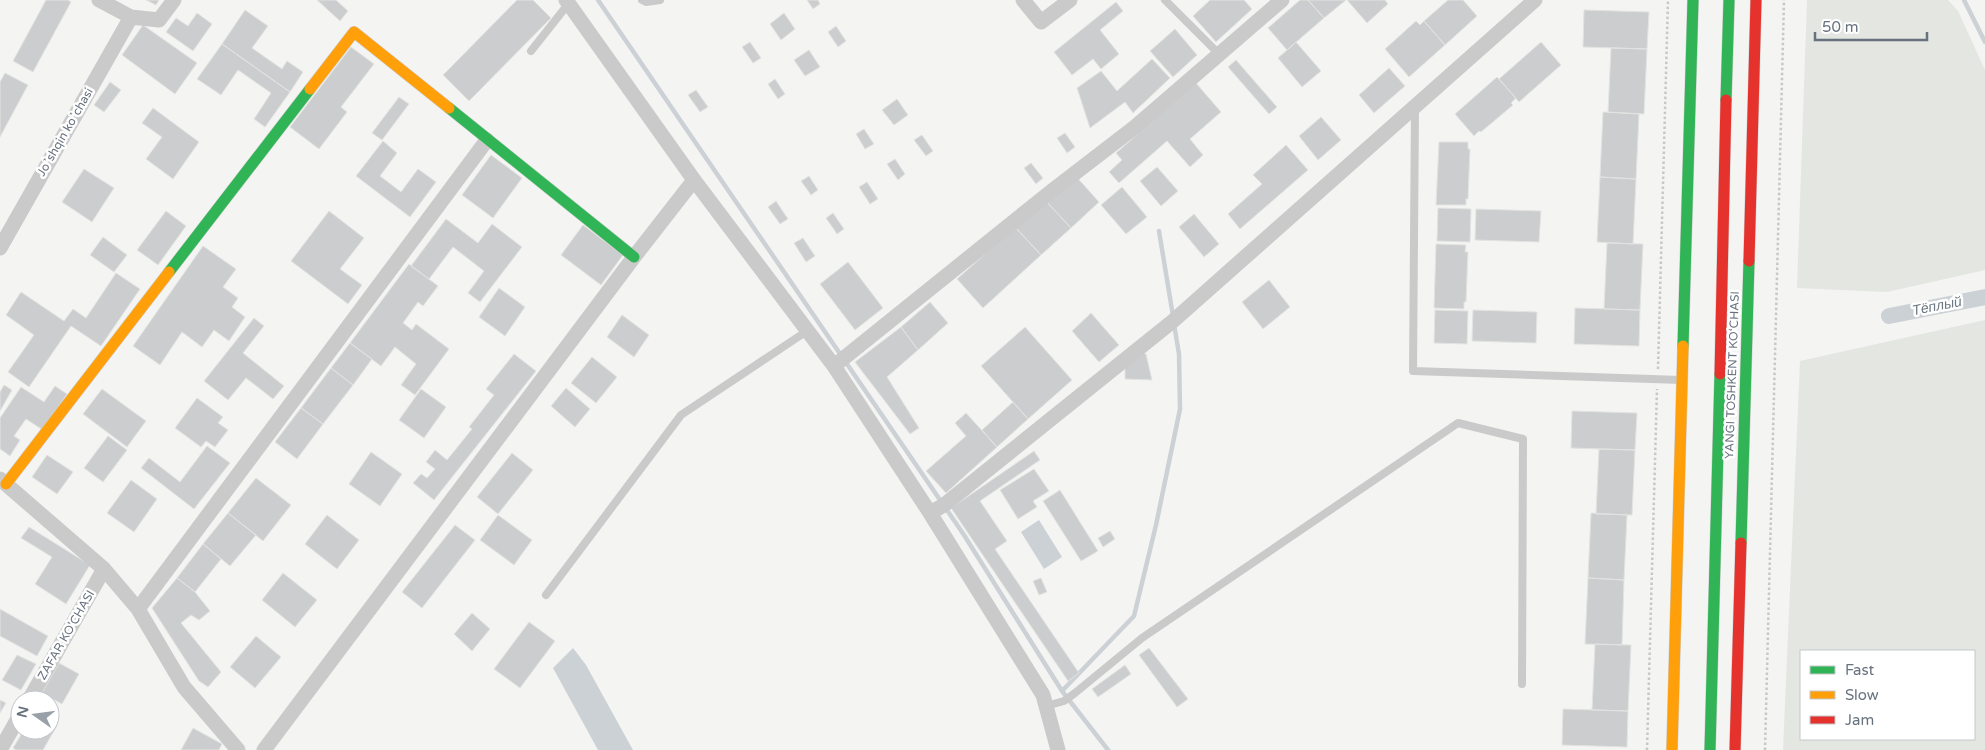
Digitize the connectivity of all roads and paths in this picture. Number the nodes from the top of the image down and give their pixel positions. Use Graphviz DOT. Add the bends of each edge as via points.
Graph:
graph roads {
  1 [pos="99,0"];
  2 [pos="174,0"];
  3 [pos="642,0"];
  4 [pos="660,0"];
  5 [pos="1023,0"];
  6 [pos="1070,0"];
  7 [pos="1165,0"];
  8 [pos="1282,0"];
  9 [pos="1535,0"];
  10 [pos="1693,0"];
  11 [pos="1729,0"];
  12 [pos="1756,0"];
  13 [pos="1784,0"];
  14 [pos="567,2"];
  15 [pos="131,17"];
  16 [pos="531,51"];
  17 [pos="1219,54"];
  18 [pos="1415,107"];
  19 [pos="487,140"];
  20 [pos="694,180"];
  21 [pos="0,248"];
  22 [pos="634,257"];
  23 [pos="807,331"];
  24 [pos="841,361"];
  25 [pos="1682,380"];
  26 [pos="3,482"];
  27 [pos="930,514"];
  28 [pos="104,569"];
  29 [pos="546,595"];
  30 [pos="138,609"];
  31 [pos="1522,684"];
  32 [pos="35,690"];
  33 [pos="1046,706"];
  34 [pos="10,732"];
  35 [pos="236,749"];
  36 [pos="0,750"];
  37 [pos="264,750"];
  38 [pos="1058,750"];
  39 [pos="1672,750"];
  40 [pos="1710,750"];
  41 [pos="1735,750"];
  42 [pos="1765,750"];
  1 -- 15 [label="street"];
  2 -- 15 [label="street" via="160,20"];
  3 -- 4 [label="lane"];
  5 -- 6 [label="street" via="1041,22"];
  7 -- 17 [label="lane"];
  8 -- 17 [label="street"];
  9 -- 18 [label="street"];
  10 -- 25 [label="main road"];
  11 -- 40 [label="main road, YANGI TOSHKENT KO‘CHASI"];
  12 -- 41 [label="main road, YANGI TOSHKENT KO‘CHASI"];
  13 -- 42 [label="path"];
  14 -- 16 [label="lane"];
  14 -- 20 [label="street"];
  15 -- 21 [label="street, Joʼshqin koʼchasi"];
  17 -- 24 [label="street" via="1135,127"];
  18 -- 25 [label="lane" via="1413,371"];
  18 -- 27 [label="street" via="1173,321"];
  19 -- 22 [label="main road"];
  19 -- 26 [label="main road" via="354,32"];
  19 -- 30 [label="street"];
  20 -- 22 [label="street"];
  20 -- 23 [label="street"];
  22 -- 37 [label="street"];
  23 -- 24 [label="street"];
  23 -- 29 [label="lane" via="681,415"];
  24 -- 27 [label="street"];
  25 -- 39 [label="main road"];
  26 -- 28 [label="street"];
  27 -- 33 [label="street" via="1043,695"];
  28 -- 30 [label="street"];
  28 -- 32 [label="street, ZAFAR KO'CHASI"];
  30 -- 35 [label="street" via="184,687"];
  31 -- 33 [label="lane" via="1523,439 1458,423 1142,638 1064,701"];
  33 -- 38 [label="street"];
  34 -- 36 [label="street"];
}
